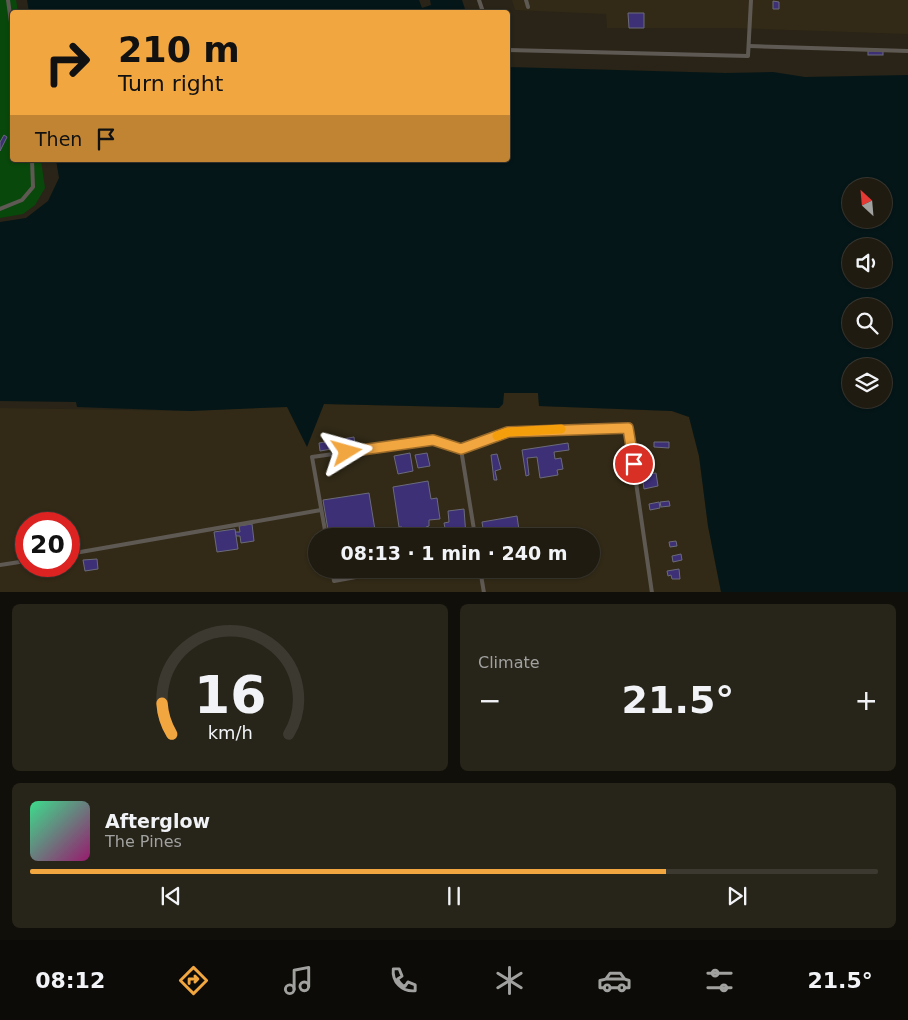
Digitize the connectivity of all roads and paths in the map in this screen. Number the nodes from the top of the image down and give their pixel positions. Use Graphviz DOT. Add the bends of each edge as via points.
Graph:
graph roads {
  1 [pos="8,0"];
  2 [pos="526,0"];
  3 [pos="751,0"];
  4 [pos="528,7"];
  5 [pos="10,15"];
  6 [pos="748,46"];
  7 [pos="510,50"];
  8 [pos="908,51"];
  9 [pos="32,162"];
  10 [pos="0,208"];
  11 [pos="461,449"];
  12 [pos="321,510"];
  13 [pos="324,528"];
  14 [pos="474,528"];
  15 [pos="80,552"];
  16 [pos="15,563"];
  17 [pos="0,565"];
  18 [pos="334,578"];
  19 [pos="350,578"];
  20 [pos="482,578"];
  21 [pos="484,592"];
  22 [pos="652,592"];
  1 -- 5 [label="lane"];
  2 -- 4 [label="lane"];
  3 -- 6 [label="lane"];
  6 -- 7 [label="lane" via="748,56"];
  6 -- 8 [label="lane"];
  9 -- 10 [label="lane" via="33,186 22,200"];
  11 -- 12 [label="lane" via="433,440 312,457"];
  11 -- 14 [label="lane"];
  11 -- 22 [label="lane" via="508,432 628,428"];
  12 -- 13 [label="lane"];
  12 -- 15 [label="lane"];
  16 -- 17 [label="lane"];
  18 -- 19 [label="lane" via="334,581"];
  20 -- 21 [label="lane"];
}
